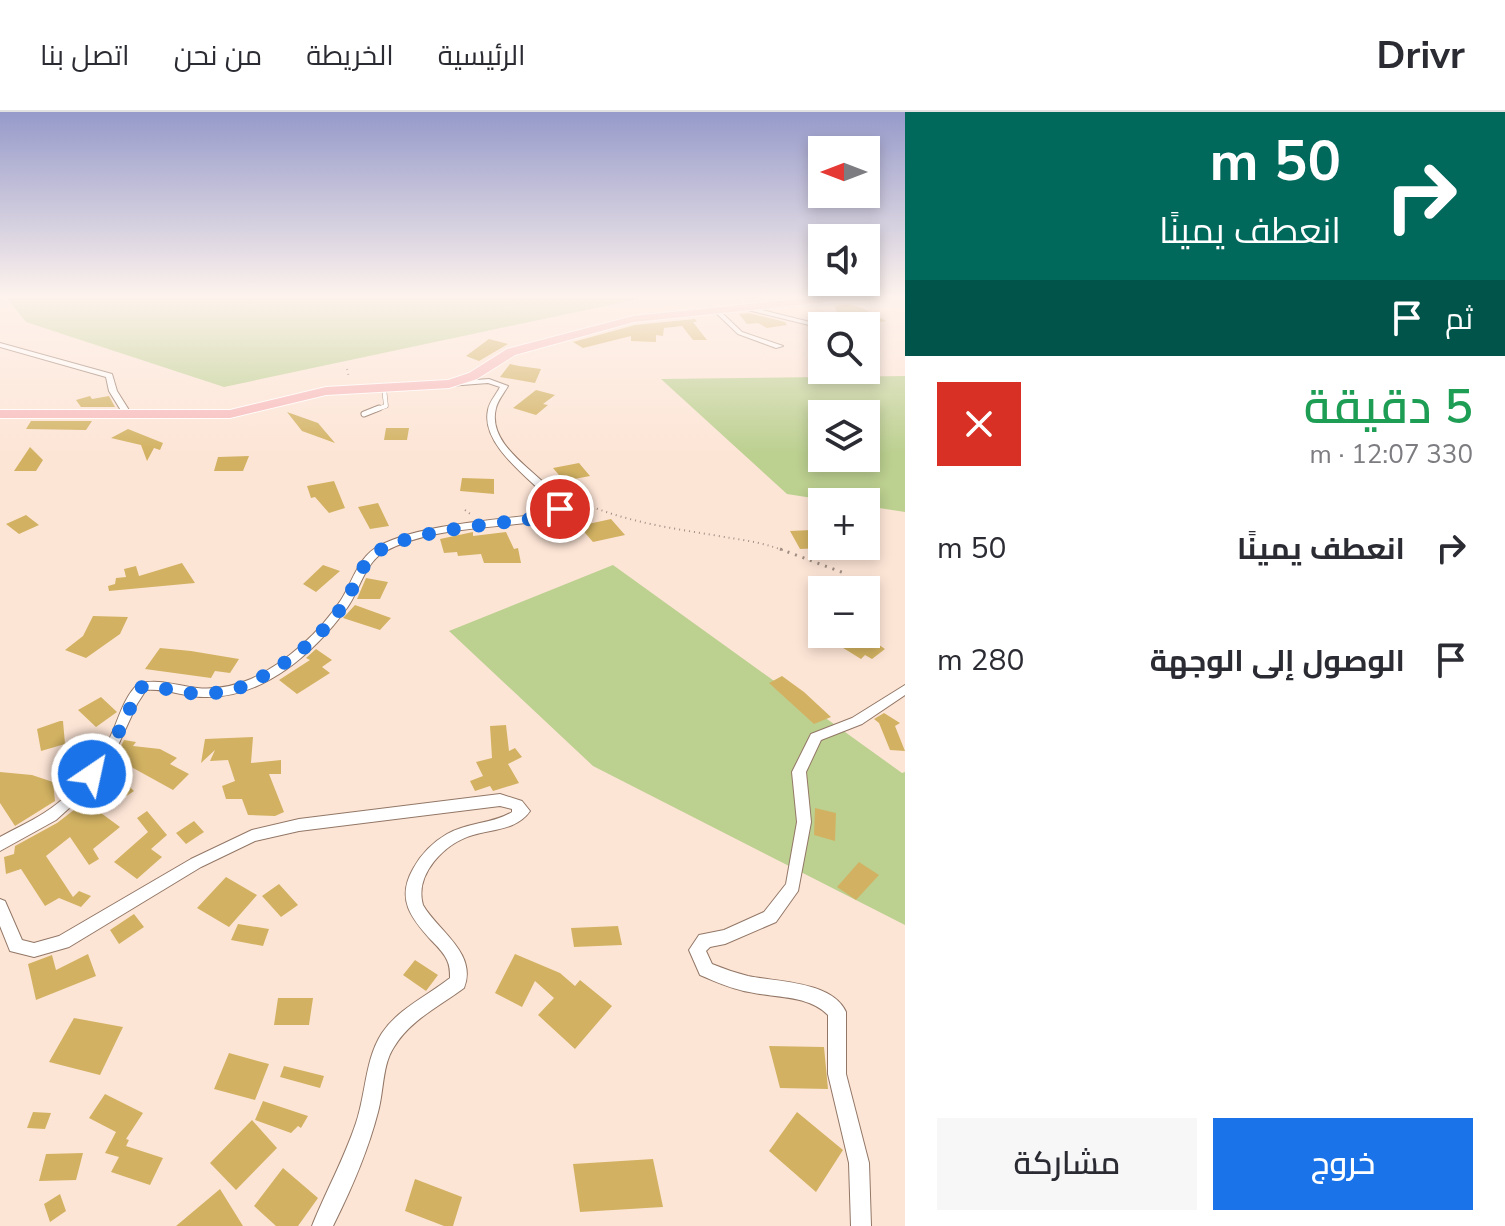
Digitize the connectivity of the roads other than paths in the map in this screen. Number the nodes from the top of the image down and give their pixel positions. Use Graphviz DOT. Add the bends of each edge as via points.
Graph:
graph roads {
  1 [pos="18,350"];
  2 [pos="518,350"];
  3 [pos="449,384"];
  4 [pos="384,388"];
  5 [pos="0,414"];
  6 [pos="364,414"];
  7 [pos="128,415"];
  8 [pos="905,689"];
  9 [pos="0,845"];
  10 [pos="0,906"];
  11 [pos="322,1226"];
  12 [pos="861,1226"];
  1 -- 7 [label="street" via="109,376"];
  2 -- 3 [label="main road"];
  3 -- 4 [label="main road"];
  3 -- 9 [label="street" via="489,381 504,386 490,416 494,434 558,500 555,516 396,542 366,562 346,602 320,631 280,668 241,688 205,693 143,686 92,774 57,812"];
  4 -- 6 [label="lane" via="386,406"];
  4 -- 7 [label="main road" via="326,391 230,414"];
  5 -- 7 [label="main road"];
  8 -- 12 [label="street" via="857,721 816,737 799,772 804,822 793,886 770,917 705,940 697,950 706,970 746,984 808,995 837,1012 837,1074 859,1163"];
  10 -- 11 [label="street" via="16,946 34,950 63,942 252,836 299,825 500,800 517,805 523,811 515,819 454,838 416,872 411,894 422,918 456,960 458,982 432,1004 410,1013 386,1043 347,1178"];
}
